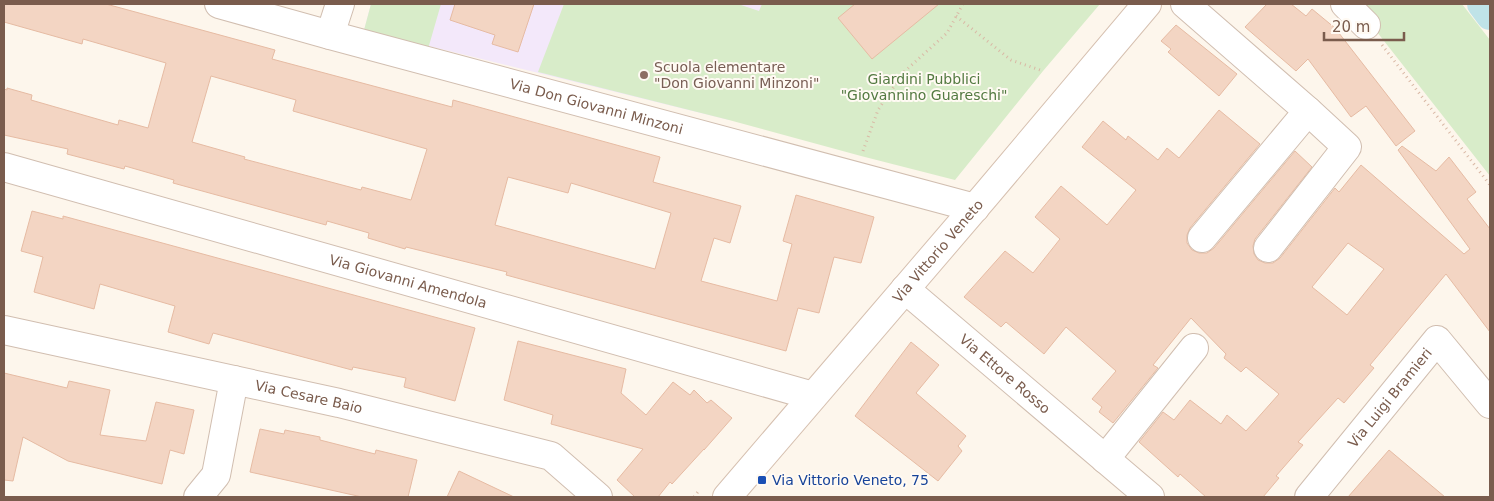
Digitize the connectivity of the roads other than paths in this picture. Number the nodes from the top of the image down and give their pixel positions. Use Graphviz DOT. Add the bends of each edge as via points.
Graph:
graph roads {
  1 [pos="219,4"];
  2 [pos="340,4"];
  3 [pos="1147,4"];
  4 [pos="1185,4"];
  5 [pos="1345,4"];
  6 [pos="1366,25"];
  7 [pos="330,36"];
  8 [pos="1308,111"];
  9 [pos="4,167"];
  10 [pos="975,208"];
  11 [pos="1202,238"];
  12 [pos="1268,248"];
  13 [pos="905,289"];
  14 [pos="4,330"];
  15 [pos="1194,348"];
  16 [pos="234,380"];
  17 [pos="813,396"];
  18 [pos="1490,404"];
  19 [pos="1105,458"];
  20 [pos="198,497"];
  21 [pos="598,497"];
  22 [pos="727,497"];
  23 [pos="1150,497"];
  24 [pos="1309,497"];
  1 -- 7 [label="street, Via Don Giovanni Minzoni"];
  2 -- 7 [label="street"];
  3 -- 10 [label="street, Via Vittorio Veneto"];
  4 -- 8 [label="street"];
  5 -- 6 [label="street"];
  7 -- 10 [label="street, Via Don Giovanni Minzoni"];
  8 -- 11 [label="street"];
  8 -- 12 [label="street" via="1347,148"];
  9 -- 17 [label="street, Via Giovanni Amendola"];
  10 -- 13 [label="street, Via Vittorio Veneto"];
  13 -- 17 [label="street, Via Vittorio Veneto"];
  13 -- 19 [label="street, Via Ettore Rosso"];
  14 -- 16 [label="street, Via Cesare Baio"];
  15 -- 19 [label="street"];
  16 -- 20 [label="street" via="216,475"];
  16 -- 21 [label="street, Via Cesare Baio" via="551,456"];
  17 -- 22 [label="street, Via Vittorio Veneto"];
  18 -- 24 [label="street, Via Luigi Bramieri" via="1437,340"];
  19 -- 23 [label="street, Via Ettore Rosso"];
}
